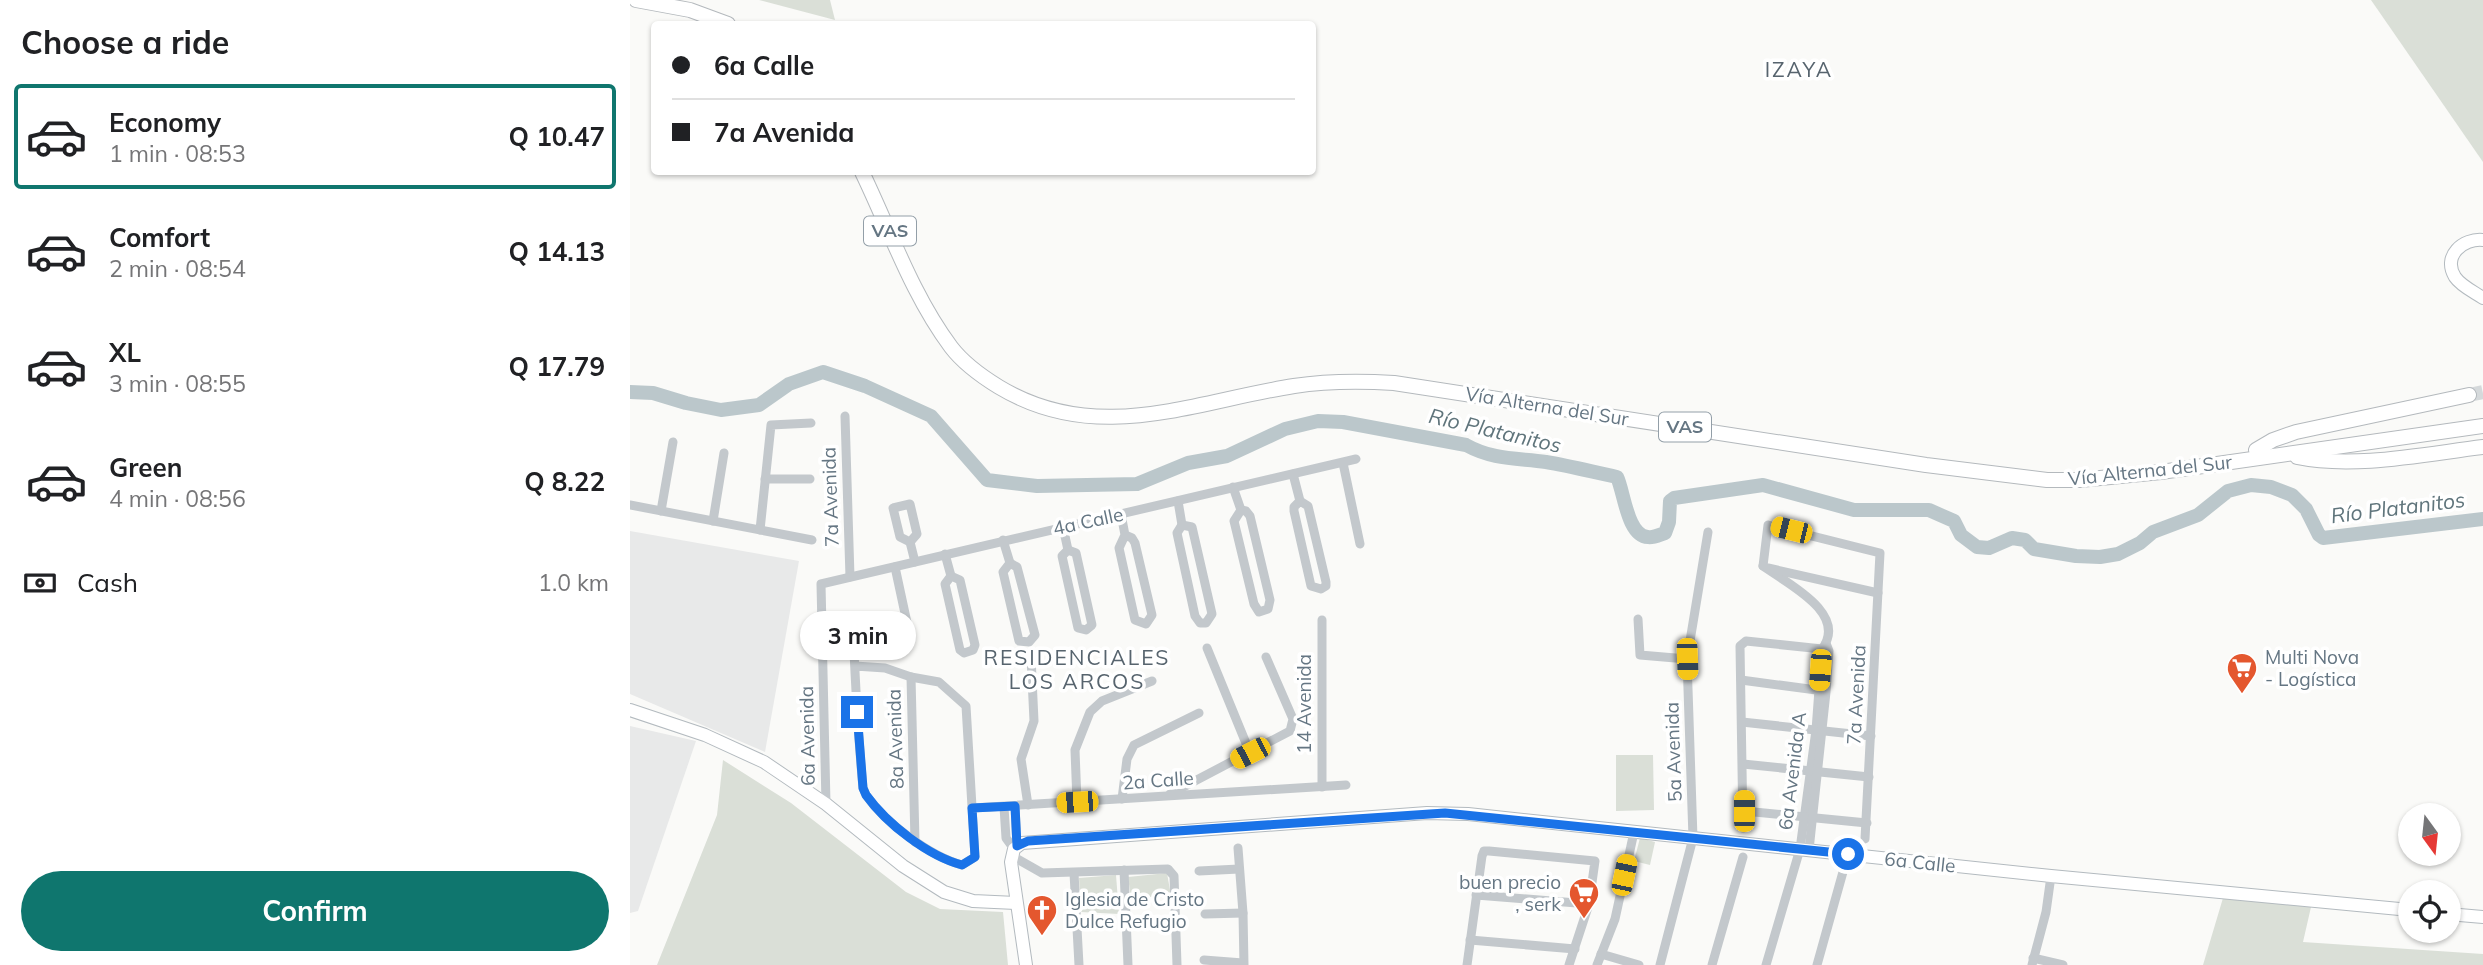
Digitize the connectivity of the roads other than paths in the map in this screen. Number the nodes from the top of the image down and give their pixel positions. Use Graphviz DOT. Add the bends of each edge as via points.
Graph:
graph roads {
  1 [pos="636,0"];
  2 [pos="630,7"];
  3 [pos="700,21"];
  4 [pos="720,21"];
  5 [pos="863,175"];
  6 [pos="873,175"];
  7 [pos="2483,240"];
  8 [pos="920,289"];
  9 [pos="2483,298"];
  10 [pos="930,308"];
  11 [pos="2469,395"];
  12 [pos="845,416"];
  13 [pos="2483,416"];
  14 [pos="811,423"];
  15 [pos="2483,426"];
  16 [pos="673,442"];
  17 [pos="2483,447"];
  18 [pos="2256,450"];
  19 [pos="724,453"];
  20 [pos="2286,454"];
  21 [pos="1356,459"];
  22 [pos="1343,463"];
  23 [pos="1293,474"];
  24 [pos="765,479"];
  25 [pos="810,479"];
  26 [pos="1234,487"];
  27 [pos="1178,501"];
  28 [pos="1300,501"];
  29 [pos="630,505"];
  30 [pos="1241,510"];
  31 [pos="661,511"];
  32 [pos="1121,514"];
  33 [pos="713,521"];
  34 [pos="1182,525"];
  35 [pos="1063,527"];
  36 [pos="760,530"];
  37 [pos="1708,532"];
  38 [pos="1125,535"];
  39 [pos="812,540"];
  40 [pos="1003,540"];
  41 [pos="910,542"];
  42 [pos="1360,544"];
  43 [pos="1068,550"];
  44 [pos="945,554"];
  45 [pos="915,562"];
  46 [pos="1010,564"];
  47 [pos="1763,566"];
  48 [pos="895,567"];
  49 [pos="951,576"];
  50 [pos="850,577"];
  51 [pos="821,584"];
  52 [pos="1878,593"];
  53 [pos="1638,619"];
  54 [pos="1322,620"];
  55 [pos="853,626"];
  56 [pos="909,632"];
  57 [pos="1207,648"];
  58 [pos="1826,648"];
  59 [pos="1031,657"];
  60 [pos="1266,657"];
  61 [pos="1687,659"];
  62 [pos="855,666"];
  63 [pos="911,677"];
  64 [pos="1741,680"];
  65 [pos="1152,681"];
  66 [pos="1822,691"];
  67 [pos="630,710"];
  68 [pos="1199,713"];
  69 [pos="1742,722"];
  70 [pos="1819,730"];
  71 [pos="1871,736"];
  72 [pos="1250,753"];
  73 [pos="1743,764"];
  74 [pos="1814,772"];
  75 [pos="1869,777"];
  76 [pos="1346,786"];
  77 [pos="1322,787"];
  78 [pos="1166,797"];
  79 [pos="1122,799"];
  80 [pos="1077,802"];
  81 [pos="825,804"];
  82 [pos="1028,805"];
  83 [pos="1015,806"];
  84 [pos="1004,807"];
  85 [pos="972,808"];
  86 [pos="1744,811"];
  87 [pos="1809,817"];
  88 [pos="1867,823"];
  89 [pos="1743,828"];
  90 [pos="1634,832"];
  91 [pos="1693,838"];
  92 [pos="1865,839"];
  93 [pos="915,842"];
  94 [pos="1238,848"];
  95 [pos="1014,850"];
  96 [pos="1805,850"];
  97 [pos="1848,854"];
  98 [pos="1743,856"];
  99 [pos="1239,869"];
  100 [pos="1124,870"];
  101 [pos="1199,871"];
  102 [pos="1074,873"];
  103 [pos="2051,876"];
  104 [pos="1476,895"];
  105 [pos="1016,903"];
  106 [pos="1590,904"];
  107 [pos="2398,909"];
  108 [pos="1243,913"];
  109 [pos="1205,914"];
  110 [pos="2461,915"];
  111 [pos="2483,917"];
  112 [pos="1470,940"];
  113 [pos="1575,949"];
  114 [pos="1601,954"];
  115 [pos="1204,960"];
  116 [pos="2033,962"];
  117 [pos="1244,964"];
  118 [pos="1026,965"];
  119 [pos="1079,965"];
  120 [pos="1128,965"];
  121 [pos="1177,965"];
  122 [pos="1467,965"];
  123 [pos="1569,965"];
  124 [pos="1597,965"];
  125 [pos="1639,965"];
  126 [pos="1660,965"];
  127 [pos="1712,965"];
  128 [pos="1766,965"];
  129 [pos="1817,965"];
  130 [pos="2063,965"];
  1 -- 4 [label="highway"];
  2 -- 3 [label="highway"];
  5 -- 8 [label="highway, Vía Alterna del Sur / VAS"];
  6 -- 8 [label="highway, Vía Alterna del Sur / VAS"];
  7 -- 9 [label="main road" via="2466,242 2452,261 2455,277"];
  8 -- 10 [label="highway, Vía Alterna del Sur / VAS"];
  10 -- 18 [label="highway, Vía Alterna del Sur / VAS" via="988,371 1032,394 1087,408 1142,409 1323,374 1395,373 2031,471 2149,467"];
  10 -- 20 [label="highway, Vía Alterna del Sur / VAS" via="959,357 995,384 1039,406 1086,415 1126,418 1296,386 1371,382 2047,480 2150,474"];
  11 -- 18 [label="highway" via="2297,432"];
  12 -- 50 [label="street, 7a Avenida"];
  13 -- 18 [label="highway, Vía Alterna del Sur / VAS"];
  14 -- 24 [label="street" via="771,425"];
  15 -- 20 [label="highway, Vía Alterna del Sur / VAS"];
  16 -- 31 [label="street"];
  17 -- 20 [label="highway" via="2348,461"];
  19 -- 33 [label="street"];
  21 -- 22 [label="street, 4a Calle"];
  22 -- 23 [label="street, 4a Calle"];
  22 -- 42 [label="street"];
  23 -- 26 [label="street, 4a Calle"];
  23 -- 28 [label="street"];
  24 -- 25 [label="street"];
  24 -- 36 [label="street"];
  26 -- 27 [label="street, 4a Calle"];
  26 -- 30 [label="street"];
  27 -- 32 [label="street, 4a Calle"];
  27 -- 34 [label="street"];
  28 -- 28 [label="street" via="1294,511 1311,586 1321,589 1326,582 1308,506"];
  29 -- 31 [label="street"];
  30 -- 30 [label="street" via="1234,521 1258,612 1268,609 1270,600 1250,516"];
  31 -- 33 [label="street"];
  32 -- 35 [label="street, 4a Calle"];
  32 -- 38 [label="street"];
  33 -- 36 [label="street"];
  34 -- 34 [label="street" via="1192,527 1212,614 1206,623 1196,621 1177,533"];
  35 -- 40 [label="street, 4a Calle"];
  35 -- 43 [label="street"];
  36 -- 39 [label="street"];
  37 -- 61 [label="street, 5a Avenida"];
  38 -- 38 [label="street" via="1119,548 1135,620 1146,624 1152,615 1135,543"];
  40 -- 44 [label="street, 4a Calle"];
  40 -- 46 [label="street"];
  41 -- 45 [label="street"];
  43 -- 43 [label="street" via="1062,556 1078,628 1086,630 1092,625 1076,553"];
  44 -- 45 [label="street, 4a Calle"];
  44 -- 49 [label="street"];
  45 -- 48 [label="street, 4a Calle"];
  46 -- 46 [label="street" via="1003,572 1020,640 1029,642 1035,635 1017,567"];
  47 -- 52 [label="street"];
  47 -- 52 [label="street, 7a Avenida" via="1768,525 1880,553"];
  47 -- 58 [label="street, 6a Avenida A" via="1817,604 1826,619"];
  48 -- 50 [label="street, 4a Calle"];
  48 -- 56 [label="street"];
  49 -- 49 [label="street" via="945,584 960,650 969,652 975,645 960,580"];
  50 -- 51 [label="street, 4a Calle"];
  51 -- 81 [label="street, 6a Avenida"];
  52 -- 71 [label="street, 7a Avenida"];
  53 -- 61 [label="street" via="1640,655"];
  54 -- 77 [label="street, 14 Avenida"];
  55 -- 62 [label="street"];
  57 -- 72 [label="street"];
  58 -- 64 [label="street" via="1746,641 1740,646"];
  58 -- 66 [label="street, 6a Avenida A"];
  59 -- 82 [label="street" via="1034,721 1021,759"];
  60 -- 72 [label="street" via="1293,719 1292,727"];
  61 -- 91 [label="street, 5a Avenida"];
  62 -- 63 [label="street" via="885,668"];
  62 -- 93 [label="street" via="863,788"];
  63 -- 85 [label="street" via="939,682 966,706"];
  63 -- 93 [label="street, 8a Avenida"];
  64 -- 66 [label="street"];
  64 -- 69 [label="street"];
  65 -- 80 [label="street" via="1102,701 1090,712 1075,750"];
  66 -- 70 [label="street, 6a Avenida A"];
  67 -- 81 [label="main road" via="744,752"];
  68 -- 79 [label="street" via="1134,745 1127,759"];
  69 -- 70 [label="street"];
  69 -- 73 [label="street"];
  70 -- 71 [label="street"];
  70 -- 74 [label="street, 6a Avenida A"];
  71 -- 75 [label="street, 7a Avenida"];
  72 -- 78 [label="street"];
  73 -- 74 [label="street"];
  73 -- 86 [label="street"];
  74 -- 75 [label="street"];
  74 -- 87 [label="street, 6a Avenida A"];
  75 -- 88 [label="street, 7a Avenida"];
  76 -- 77 [label="street, 2a Calle"];
  77 -- 78 [label="street, 2a Calle"];
  78 -- 79 [label="street, 2a Calle"];
  79 -- 80 [label="street, 2a Calle"];
  80 -- 82 [label="street, 2a Calle"];
  81 -- 105 [label="main road" via="944,892 973,901"];
  82 -- 83 [label="street, 2a Calle"];
  83 -- 84 [label="street, 2a Calle"];
  83 -- 95 [label="street"];
  84 -- 85 [label="street, 2a Calle"];
  84 -- 95 [label="street" via="1006,838"];
  85 -- 93 [label="street" via="975,857 962,865"];
  86 -- 87 [label="street"];
  86 -- 89 [label="street"];
  87 -- 88 [label="street"];
  87 -- 96 [label="street, 6a Avenida A"];
  88 -- 92 [label="street, 7a Avenida"];
  90 -- 91 [label="main road, 6a Calle"];
  90 -- 95 [label="main road, 6a Calle" via="1427,813 1028,841"];
  90 -- 114 [label="street" via="1615,919"];
  91 -- 96 [label="main road, 6a Calle"];
  91 -- 126 [label="street, 5a Avenida"];
  94 -- 99 [label="street"];
  95 -- 102 [label="street" via="1042,873"];
  95 -- 105 [label="main road"];
  96 -- 97 [label="main road, 6a Calle"];
  96 -- 128 [label="street, 6a Avenida A"];
  97 -- 103 [label="main road, 6a Calle"];
  97 -- 129 [label="street"];
  98 -- 127 [label="street"];
  99 -- 101 [label="street"];
  99 -- 108 [label="street"];
  100 -- 102 [label="street"];
  100 -- 120 [label="street"];
  100 -- 121 [label="street" via="1167,868 1173,873"];
  102 -- 119 [label="street"];
  103 -- 107 [label="main road, 6a Calle"];
  103 -- 116 [label="street"];
  104 -- 106 [label="street"];
  104 -- 106 [label="street" via="1484,851 1595,861"];
  104 -- 112 [label="street"];
  105 -- 118 [label="main road"];
  106 -- 113 [label="street"];
  108 -- 109 [label="street"];
  108 -- 117 [label="street"];
  110 -- 111 [label="main road"];
  112 -- 113 [label="street"];
  112 -- 122 [label="street"];
  113 -- 123 [label="street"];
  114 -- 124 [label="street"];
  114 -- 125 [label="street"];
  115 -- 117 [label="street"];
  116 -- 130 [label="street"];
}
